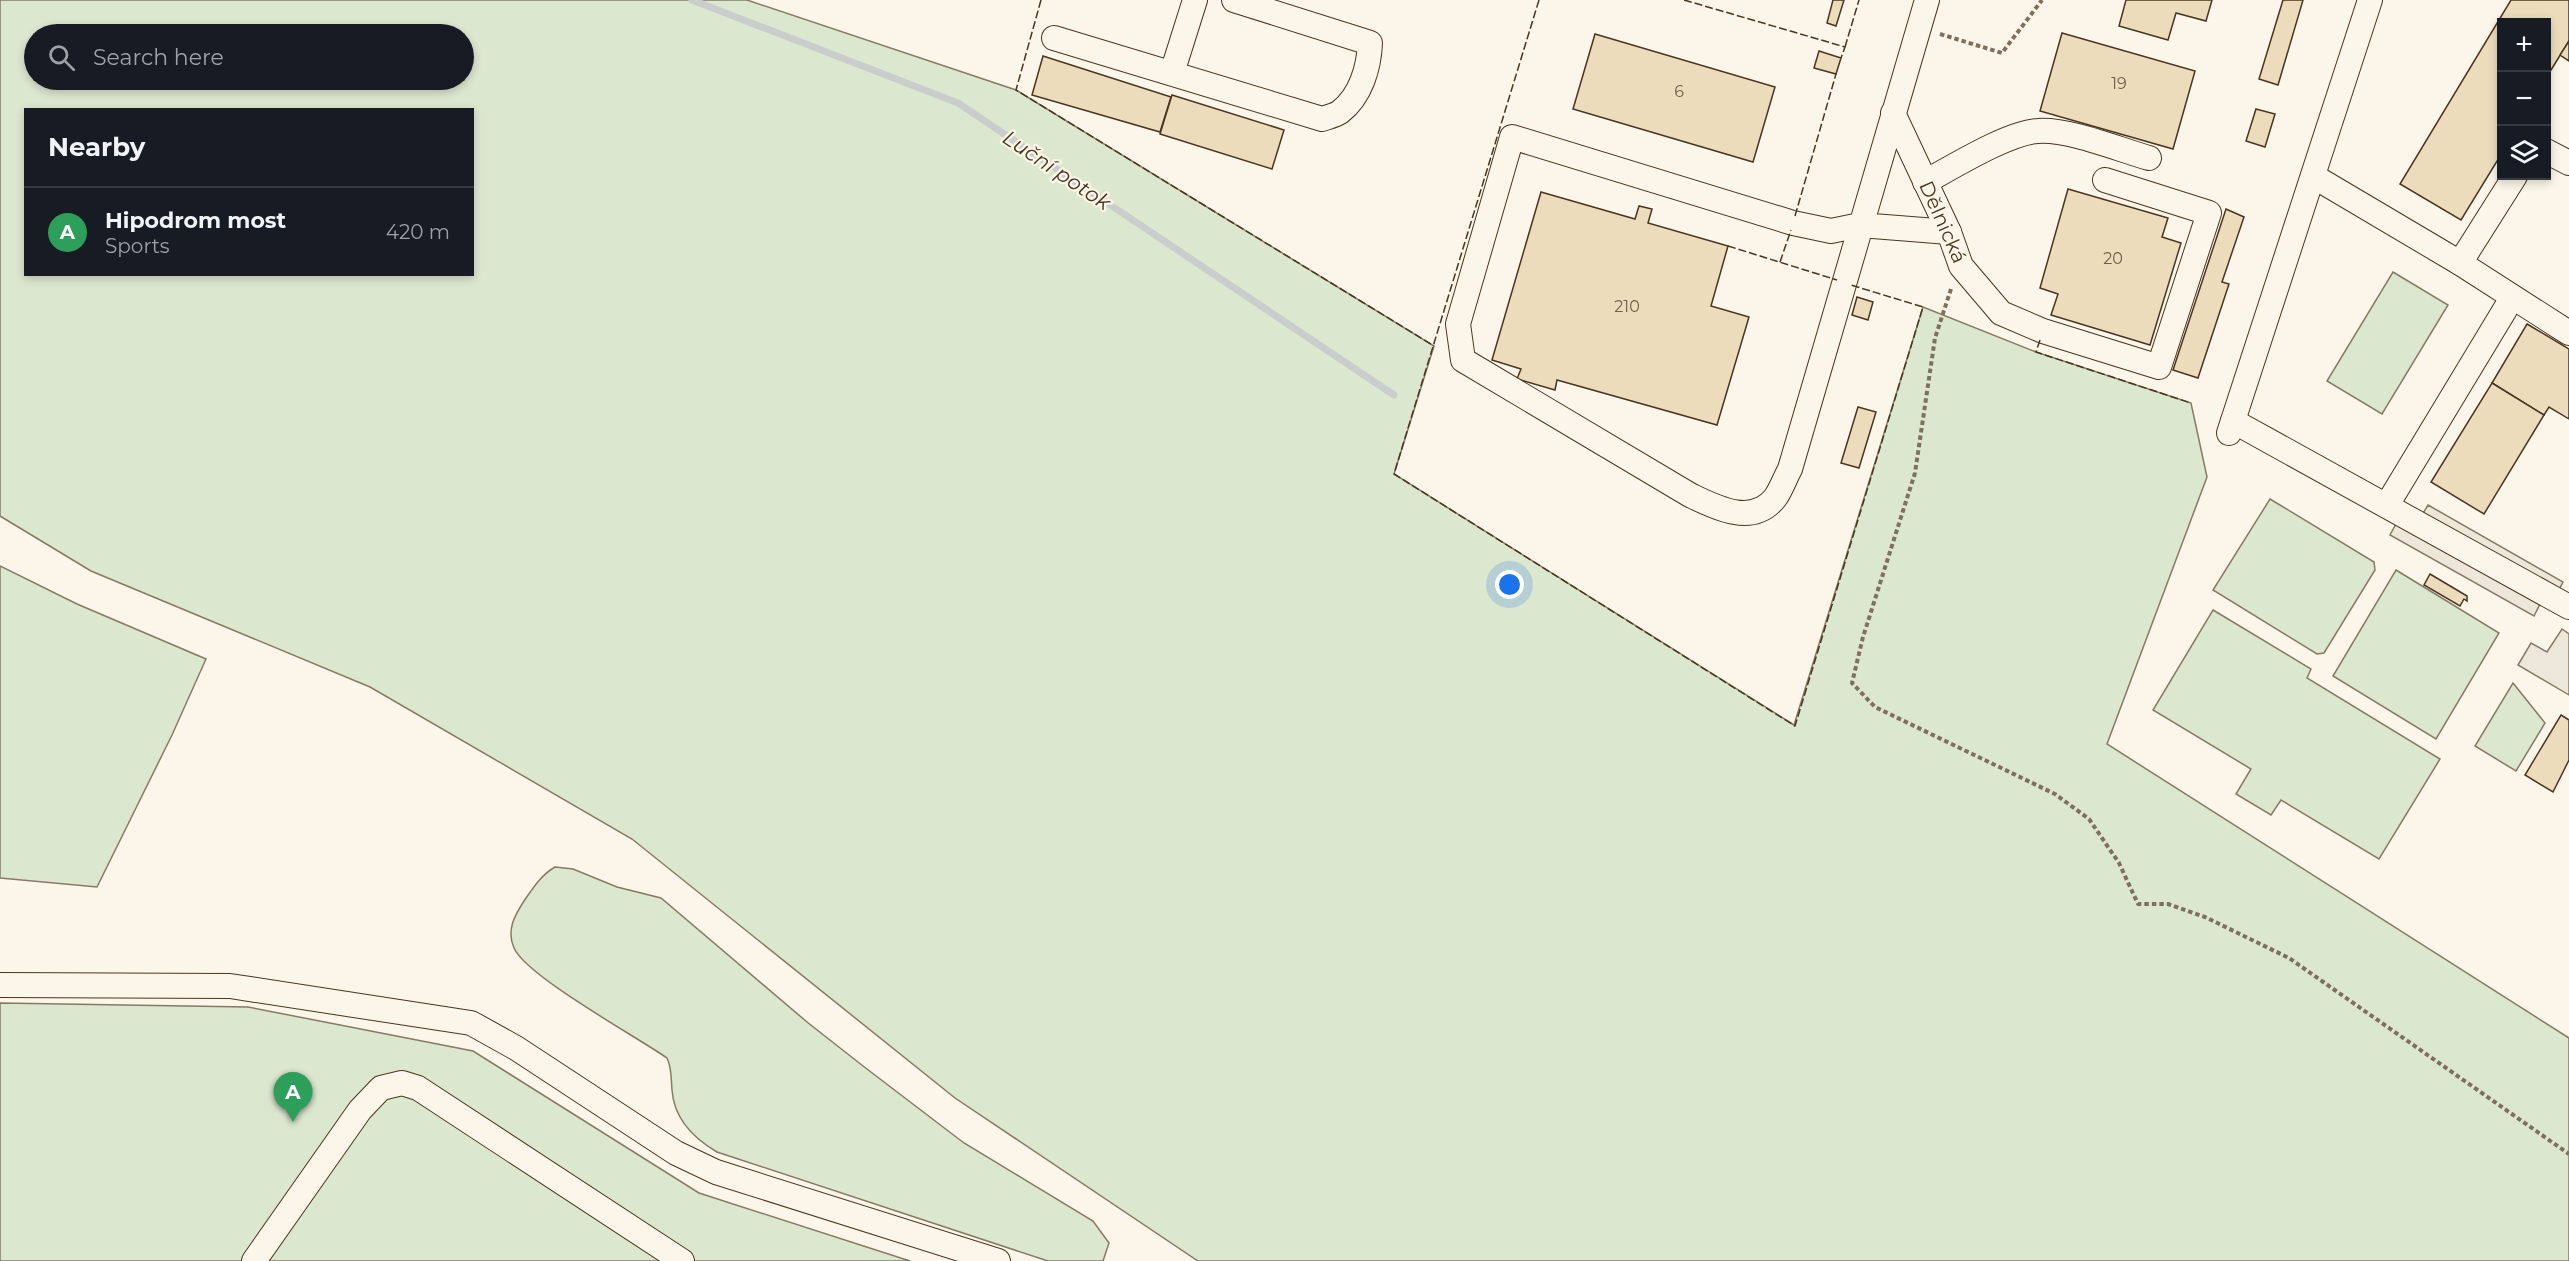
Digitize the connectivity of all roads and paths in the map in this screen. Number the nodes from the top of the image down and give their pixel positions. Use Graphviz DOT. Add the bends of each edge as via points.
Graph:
graph roads {
  1 [pos="1195,0"];
  2 [pos="1234,0"];
  3 [pos="1927,0"];
  4 [pos="2042,0"];
  5 [pos="2370,0"];
  6 [pos="1919,27"];
  7 [pos="1054,38"];
  8 [pos="1172,73"];
  9 [pos="1893,113"];
  10 [pos="2551,153"];
  11 [pos="2149,158"];
  12 [pos="2569,163"];
  13 [pos="2313,176"];
  14 [pos="2105,180"];
  15 [pos="2512,180"];
  16 [pos="1925,182"];
  17 [pos="1860,225"];
  18 [pos="1949,232"];
  19 [pos="2460,262"];
  20 [pos="1961,266"];
  21 [pos="2512,298"];
  22 [pos="2569,333"];
  23 [pos="2387,505"];
  24 [pos="2569,607"];
  25 [pos="0,985"];
  26 [pos="2569,1154"];
  27 [pos="254,1261"];
  28 [pos="682,1261"];
  29 [pos="999,1261"];
  1 -- 8 [label="street"];
  2 -- 8 [label="street" via="1370,43 1369,64 1362,81 1340,112 1322,119"];
  3 -- 6 [label="street"];
  4 -- 6 [label="path" via="2002,53"];
  5 -- 13 [label="street"];
  6 -- 9 [label="street"];
  7 -- 8 [label="street"];
  9 -- 16 [label="street, Dělnická"];
  9 -- 17 [label="street"];
  10 -- 12 [label="street"];
  11 -- 16 [label="street" via="2065,134 2036,130 1990,147"];
  13 -- 19 [label="street"];
  13 -- 23 [label="street" via="2231,427"];
  14 -- 20 [label="street, Dělnická" via="2209,213 2159,366 2043,332 2001,313"];
  15 -- 19 [label="street"];
  16 -- 18 [label="street, Dělnická"];
  17 -- 17 [label="street" via="1790,469 1774,499 1755,512 1726,513 1690,495 1463,360 1458,324 1512,137 1793,223 1831,231"];
  17 -- 18 [label="street"];
  18 -- 20 [label="street, Dělnická"];
  19 -- 21 [label="street"];
  20 -- 26 [label="path" via="1935,338 1915,473 1852,682 1875,707 2055,794 2089,819 2119,863 2138,904 2168,904 2196,914 2289,958"];
  21 -- 22 [label="street"];
  21 -- 23 [label="street"];
  23 -- 24 [label="street"];
  25 -- 29 [label="street" via="230,986 471,1023 676,1153 716,1172"];
  27 -- 28 [label="street" via="360,1110 381,1088 402,1083 418,1088 456,1112"];
}
